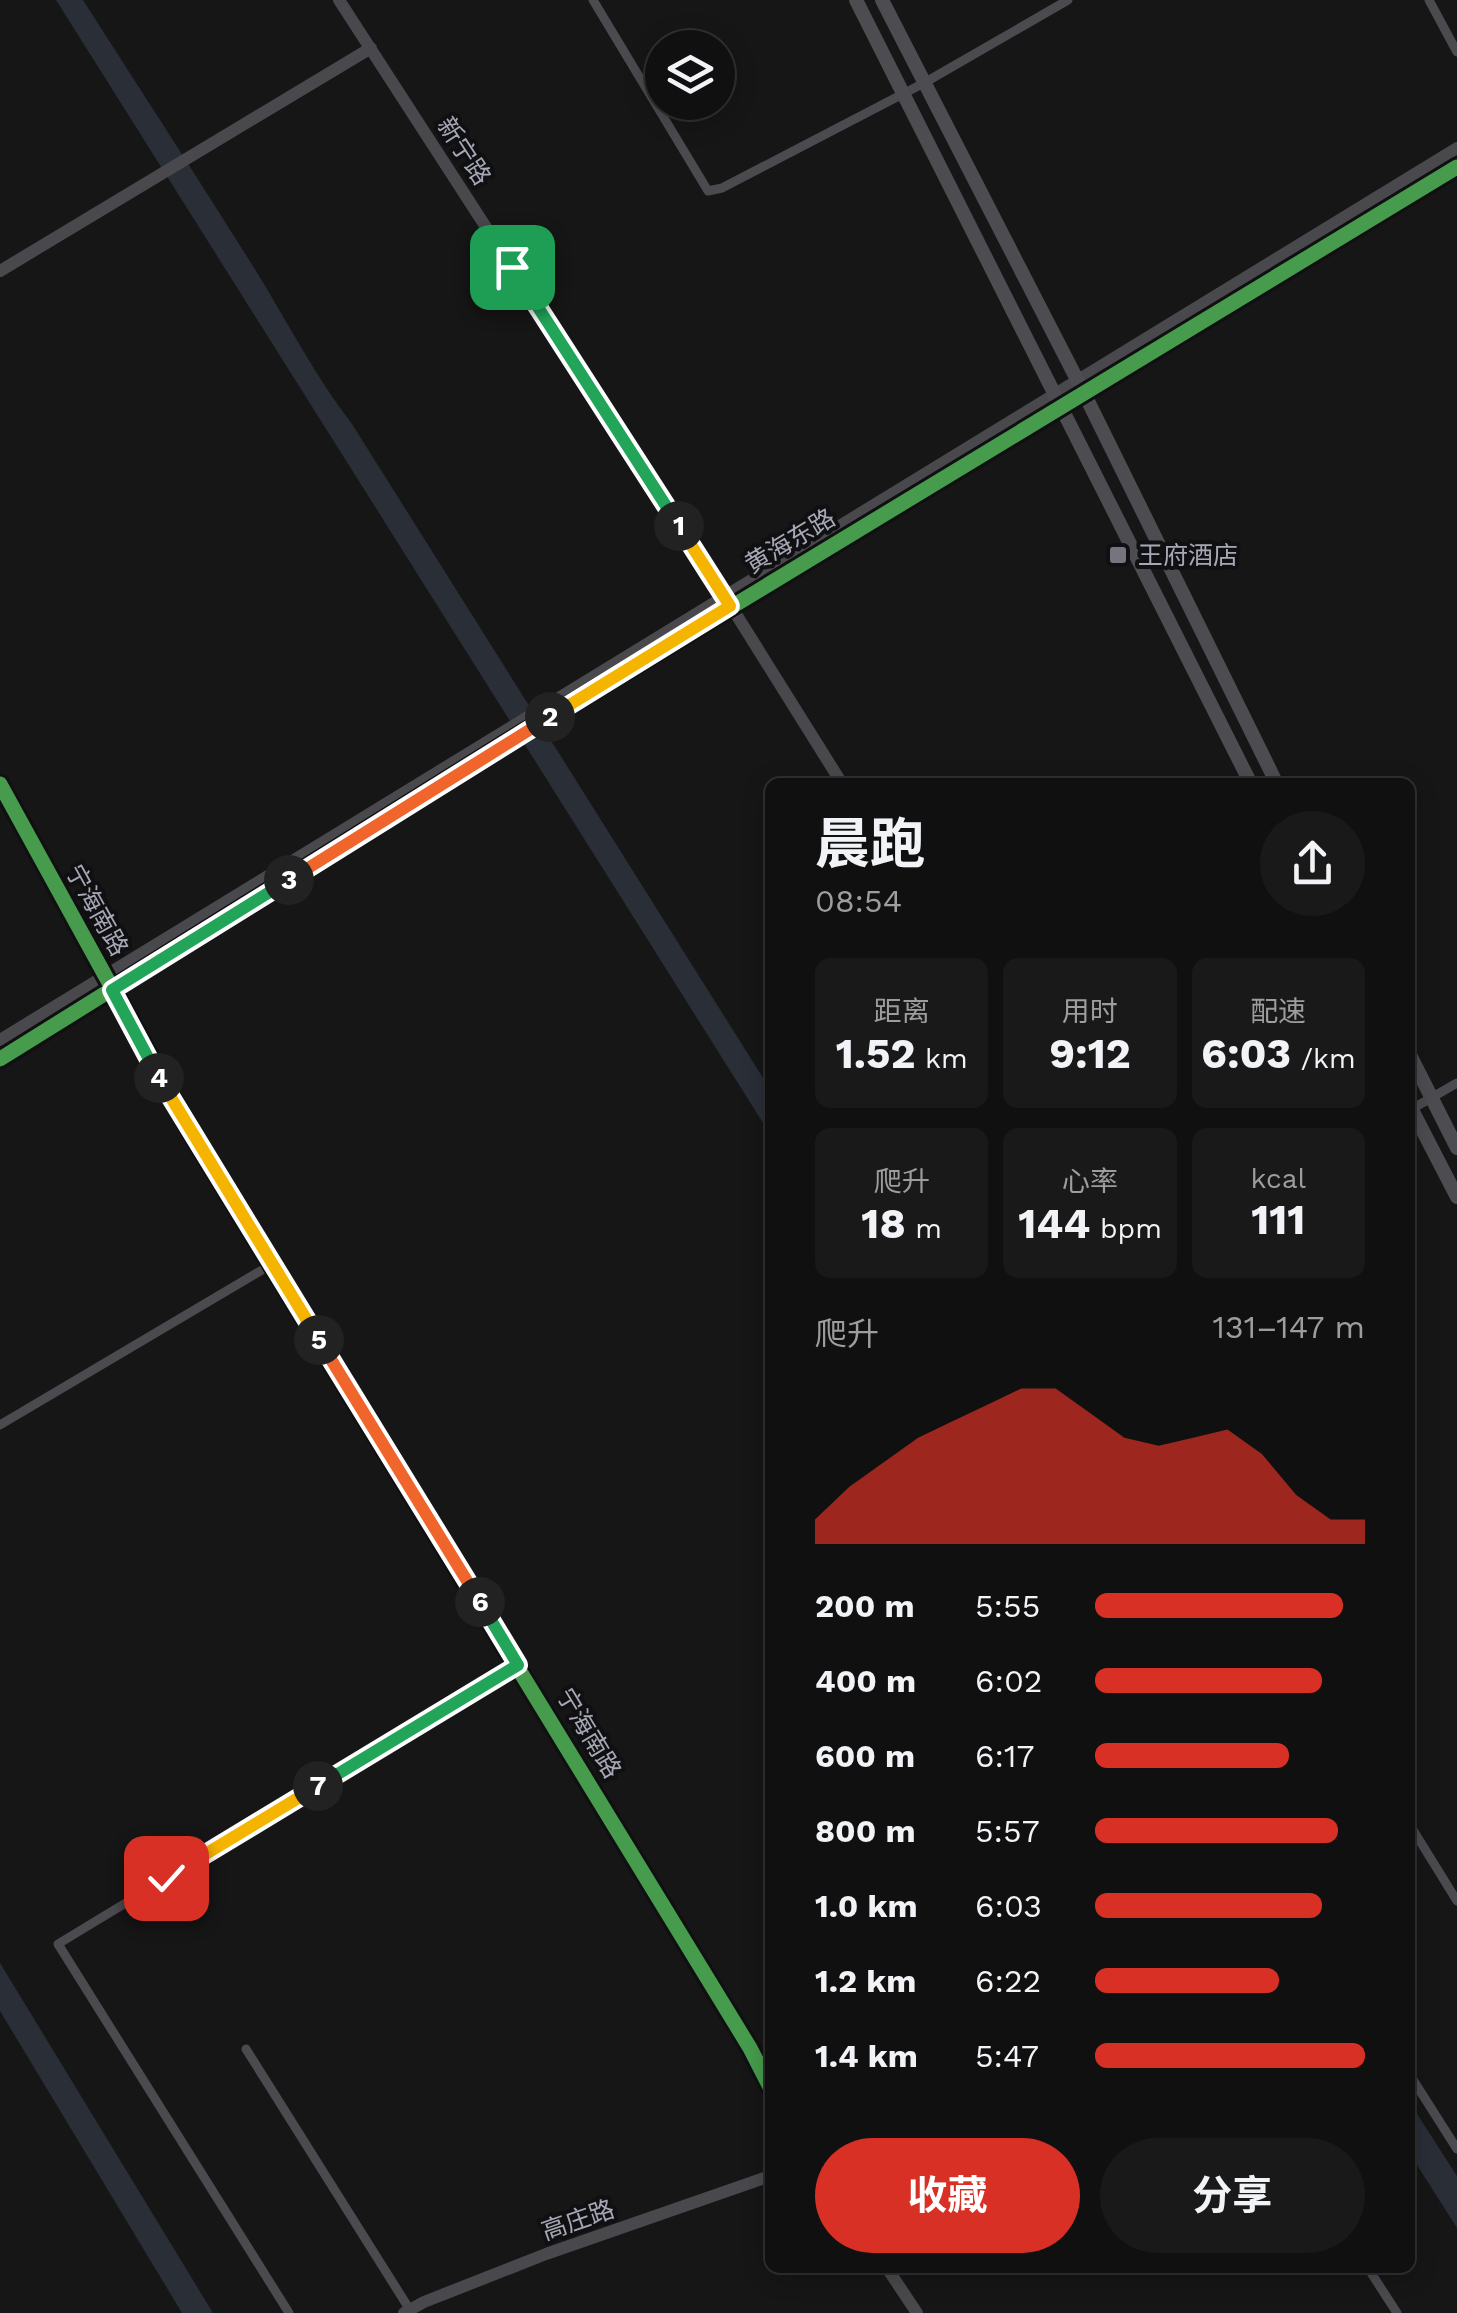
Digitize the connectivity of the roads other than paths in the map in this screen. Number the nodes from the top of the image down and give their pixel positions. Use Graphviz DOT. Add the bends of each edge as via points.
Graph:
graph roads {
  1 [pos="339,0"];
  2 [pos="593,0"];
  3 [pos="856,0"];
  4 [pos="882,0"];
  5 [pos="1068,0"];
  6 [pos="1429,0"];
  7 [pos="371,48"];
  8 [pos="1457,52"];
  9 [pos="924,83"];
  10 [pos="903,92"];
  11 [pos="1457,148"];
  12 [pos="1457,167"];
  13 [pos="0,270"];
  14 [pos="1077,380"];
  15 [pos="1085,395"];
  16 [pos="1060,400"];
  17 [pos="727,601"];
  18 [pos="504,737"];
  19 [pos="838,778"];
  20 [pos="1248,778"];
  21 [pos="1274,778"];
  22 [pos="0,784"];
  23 [pos="104,975"];
  24 [pos="112,990"];
  25 [pos="0,1040"];
  26 [pos="0,1060"];
  27 [pos="1415,1065"];
  28 [pos="1457,1083"];
  29 [pos="1431,1098"];
  30 [pos="1415,1106"];
  31 [pos="1415,1117"];
  32 [pos="1457,1148"];
  33 [pos="1457,1197"];
  34 [pos="272,1264"];
  35 [pos="0,1425"];
  36 [pos="518,1665"];
  37 [pos="1415,1834"];
  38 [pos="1457,1901"];
  39 [pos="246,2049"];
  40 [pos="765,2076"];
  41 [pos="1415,2083"];
  42 [pos="1457,2150"];
  43 [pos="765,2178"];
  44 [pos="890,2273"];
  45 [pos="1371,2273"];
  46 [pos="407,2312"];
  47 [pos="289,2313"];
  48 [pos="917,2313"];
  49 [pos="1396,2313"];
  1 -- 7 [label="street, 新宁路"];
  2 -- 10 [label="street" via="708,190"];
  3 -- 10 [label="main road"];
  4 -- 9 [label="main road"];
  5 -- 9 [label="street"];
  6 -- 8 [label="street"];
  7 -- 13 [label="street"];
  7 -- 17 [label="street, 新宁路"];
  9 -- 10 [label="street"];
  9 -- 14 [label="main road"];
  10 -- 16 [label="main road"];
  11 -- 14 [label="street, 黄海东路"];
  12 -- 15 [label="street, 黄海东路"];
  14 -- 15 [label="main road"];
  14 -- 16 [label="street, 黄海东路"];
  15 -- 16 [label="street, 黄海东路"];
  15 -- 21 [label="main road"];
  16 -- 17 [label="street, 黄海东路"];
  16 -- 20 [label="main road"];
  17 -- 18 [label="street, 黄海东路"];
  17 -- 19 [label="street, 新宁路"];
  18 -- 23 [label="street, 黄海东路"];
  18 -- 24 [label="street, 黄海东路"];
  22 -- 23 [label="street, 宁海南路"];
  23 -- 24 [label="street, 宁海南路"];
  23 -- 25 [label="street, 黄海东路"];
  24 -- 26 [label="street, 黄海东路"];
  24 -- 34 [label="street, 宁海南路"];
  27 -- 29 [label="main road"];
  28 -- 29 [label="street"];
  29 -- 30 [label="street"];
  29 -- 32 [label="main road"];
  31 -- 33 [label="main road"];
  34 -- 35 [label="street"];
  34 -- 36 [label="street, 宁海南路"];
  36 -- 40 [label="street, 宁海南路"];
  36 -- 47 [label="street" via="58,1944"];
  37 -- 38 [label="street"];
  39 -- 46 [label="street"];
  41 -- 42 [label="street"];
  43 -- 46 [label="street, 高庄路" via="546,2254"];
  44 -- 48 [label="street"];
  45 -- 49 [label="street"];
}
